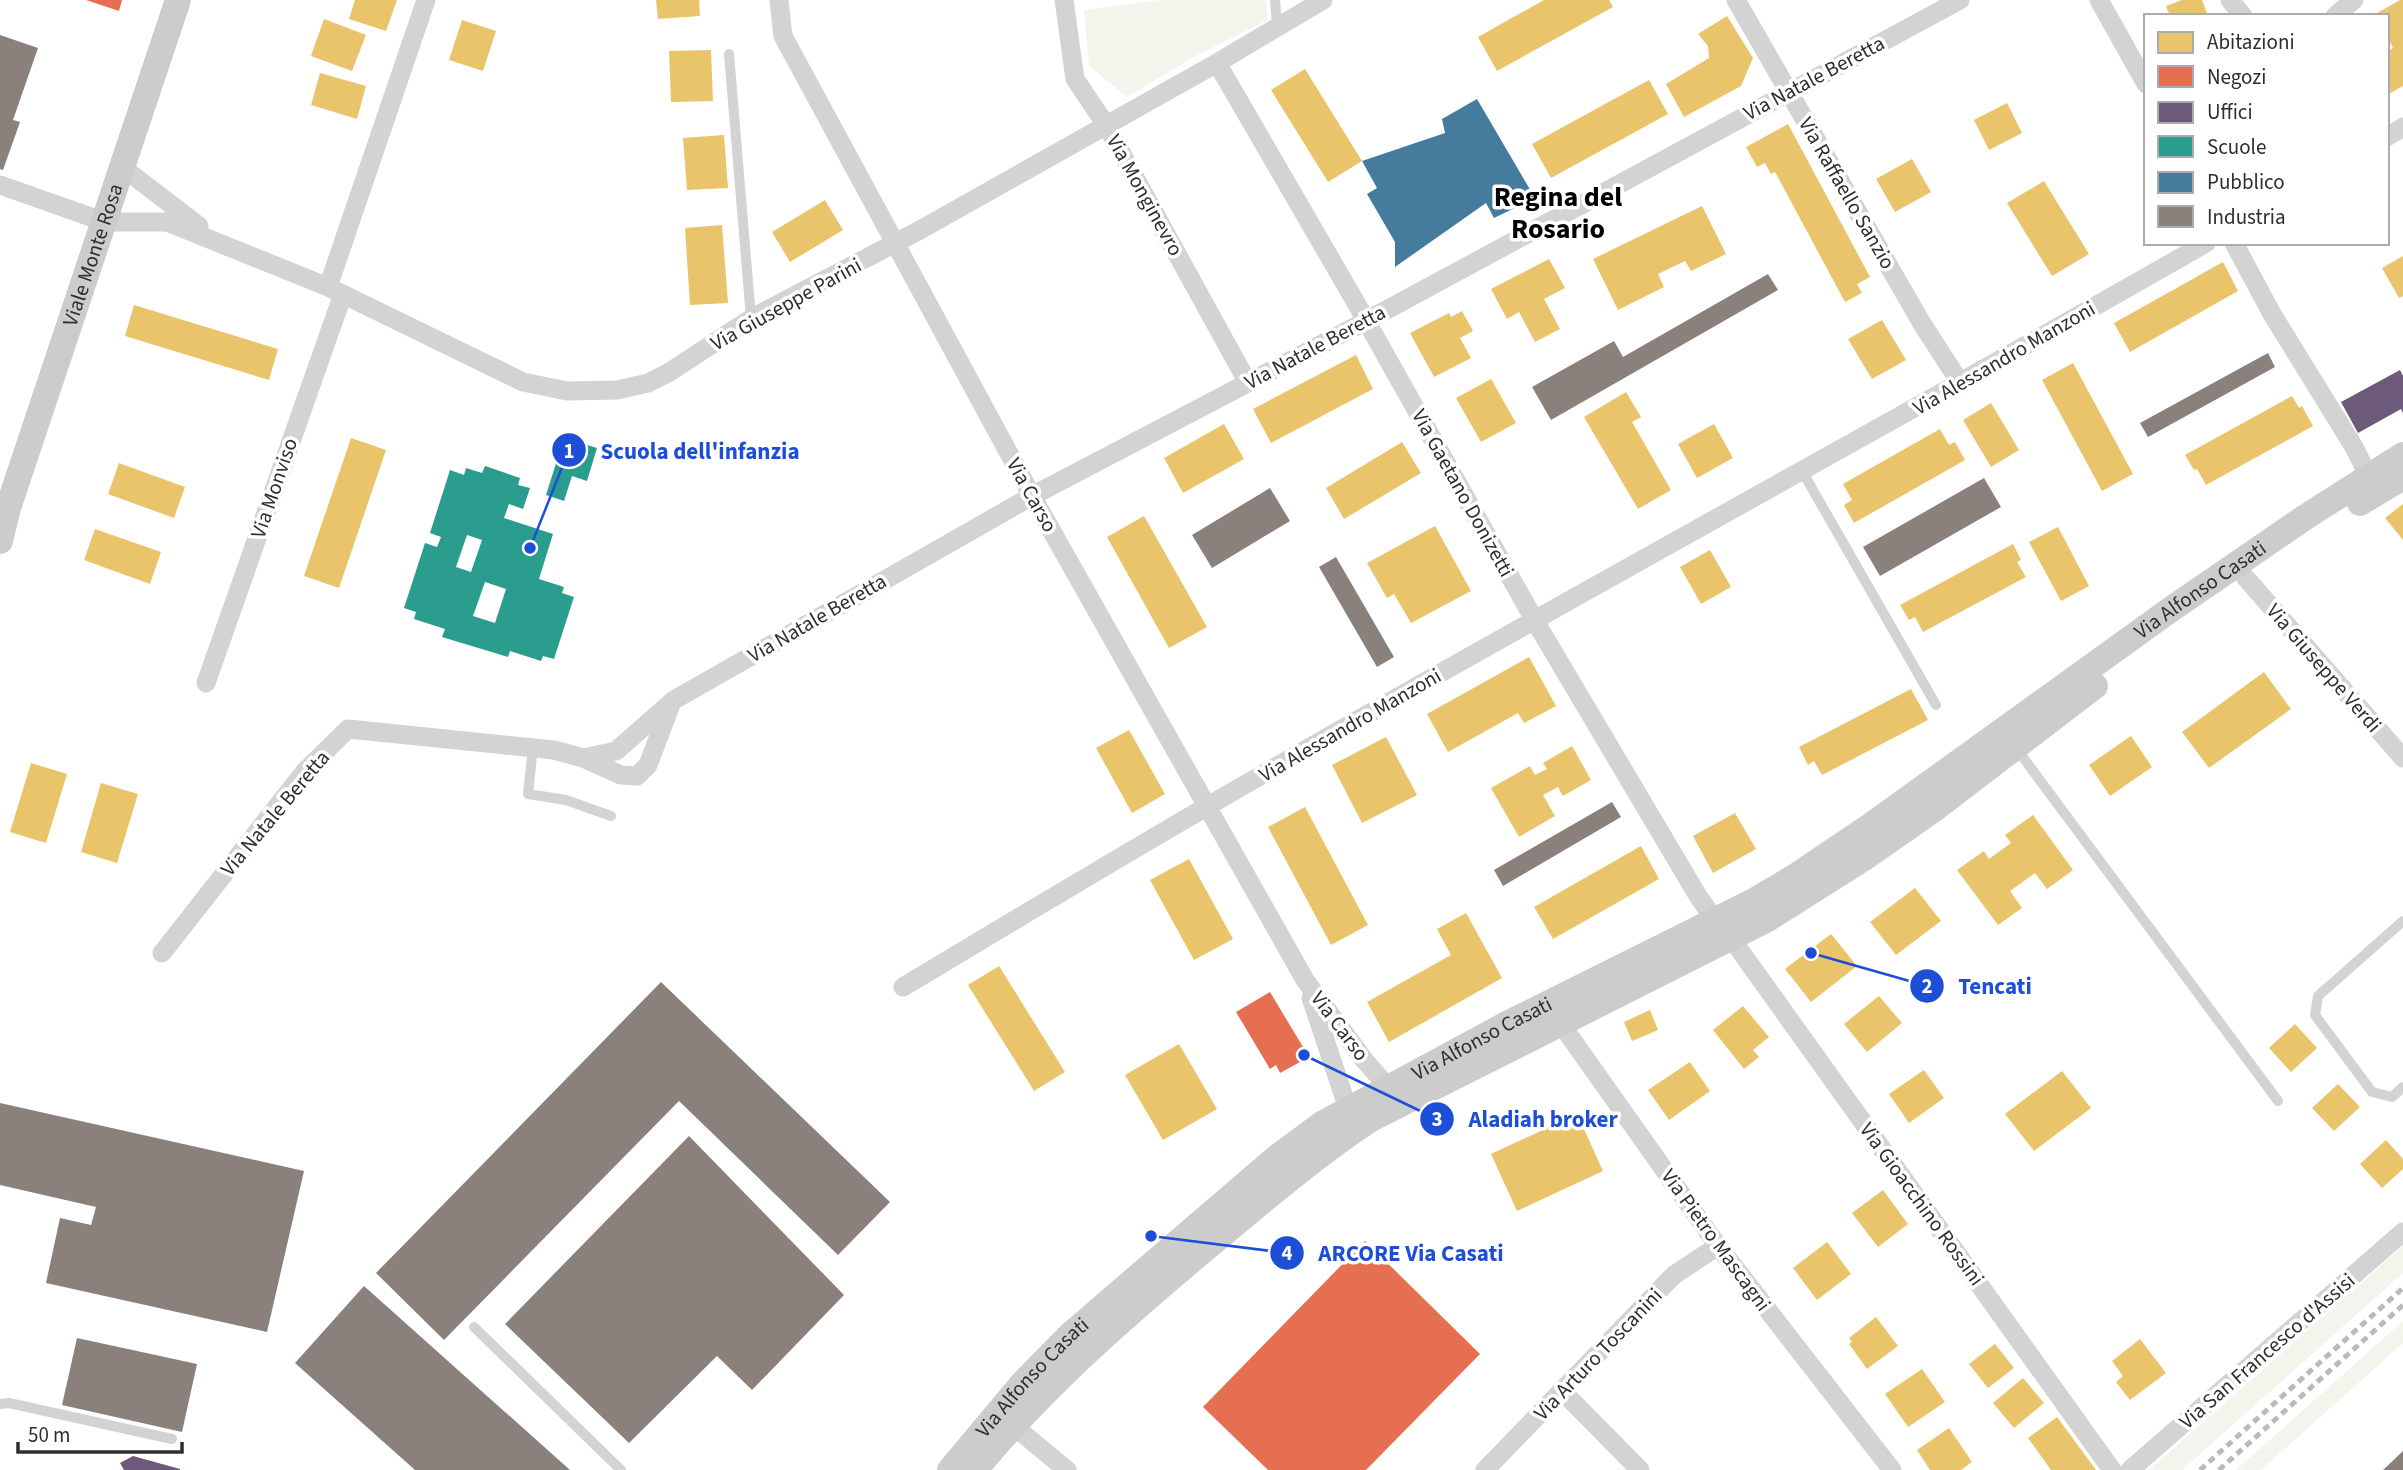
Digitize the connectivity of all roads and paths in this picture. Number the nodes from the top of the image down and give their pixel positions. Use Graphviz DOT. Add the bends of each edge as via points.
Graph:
graph roads {
  1 [pos="178,0"];
  2 [pos="426,0"];
  3 [pos="779,0"];
  4 [pos="1064,0"];
  5 [pos="1275,0"];
  6 [pos="1323,0"];
  7 [pos="1736,0"];
  8 [pos="1960,0"];
  9 [pos="2099,0"];
  10 [pos="2230,0"];
  11 [pos="2354,0"];
  12 [pos="2241,14"];
  13 [pos="2337,14"];
  14 [pos="1276,25"];
  15 [pos="729,54"];
  16 [pos="1217,63"];
  17 [pos="2144,80"];
  18 [pos="1789,92"];
  19 [pos="1107,125"];
  20 [pos="122,167"];
  21 [pos="0,186"];
  22 [pos="105,222"];
  23 [pos="223,242"];
  24 [pos="895,243"];
  25 [pos="2203,245"];
  26 [pos="2235,245"];
  27 [pos="335,290"];
  28 [pos="751,318"];
  29 [pos="1366,321"];
  30 [pos="1248,383"];
  31 [pos="1961,384"];
  32 [pos="2403,455"];
  33 [pos="1802,471"];
  34 [pos="2403,477"];
  35 [pos="2373,485"];
  36 [pos="1032,496"];
  37 [pos="4,513"];
  38 [pos="0,541"];
  39 [pos="2245,578"];
  40 [pos="1535,621"];
  41 [pos="205,683"];
  42 [pos="674,700"];
  43 [pos="1936,705"];
  44 [pos="2010,739"];
  45 [pos="533,747"];
  46 [pos="583,758"];
  47 [pos="2403,758"];
  48 [pos="1208,806"];
  49 [pos="611,816"];
  50 [pos="2403,921"];
  51 [pos="1723,929"];
  52 [pos="162,953"];
  53 [pos="1305,980"];
  54 [pos="903,987"];
  55 [pos="1554,1015"];
  56 [pos="2403,1087"];
  57 [pos="1395,1095"];
  58 [pos="2278,1101"];
  59 [pos="1350,1120"];
  60 [pos="2403,1232"];
  61 [pos="1717,1245"];
  62 [pos="474,1327"];
  63 [pos="1562,1391"];
  64 [pos="0,1404"];
  65 [pos="1006,1419"];
  66 [pos="172,1439"];
  67 [pos="621,1470"];
  68 [pos="950,1470"];
  69 [pos="975,1470"];
  70 [pos="1067,1470"];
  71 [pos="1485,1470"];
  72 [pos="1640,1470"];
  73 [pos="1892,1470"];
  74 [pos="2112,1470"];
  75 [pos="2130,1470"];
  1 -- 20 [label="main road, Viale Monte Rosa"];
  2 -- 27 [label="street, Via Monviso"];
  3 -- 24 [label="street, Via Carso" via="783,36"];
  4 -- 19 [label="street, Via Monginevro" via="1075,79"];
  5 -- 14 [label="lane"];
  6 -- 14 [label="street, Via Giuseppe Parini"];
  7 -- 18 [label="street, Via Raffaello Sanzio"];
  8 -- 18 [label="street, Via Natale Beretta"];
  9 -- 17 [label="street"];
  10 -- 12 [label="street"];
  11 -- 13 [label="street"];
  14 -- 16 [label="street, Via Giuseppe Parini"];
  15 -- 28 [label="lane"];
  16 -- 19 [label="street, Via Giuseppe Parini"];
  16 -- 29 [label="street, Via Gaetano Donizetti"];
  18 -- 29 [label="street, Via Natale Beretta"];
  18 -- 31 [label="street, Via Raffaello Sanzio"];
  19 -- 24 [label="street, Via Giuseppe Parini"];
  19 -- 30 [label="street, Via Monginevro"];
  20 -- 22 [label="main road, Viale Monte Rosa"];
  20 -- 23 [label="street, Via Giuseppe Parini"];
  21 -- 22 [label="street, Via Giuseppe Parini"];
  22 -- 23 [label="street, Via Giuseppe Parini" via="167,222"];
  22 -- 37 [label="main road, Viale Monte Rosa"];
  23 -- 27 [label="street, Via Giuseppe Parini"];
  24 -- 28 [label="street, Via Giuseppe Parini"];
  24 -- 36 [label="street, Via Carso"];
  25 -- 31 [label="street, Via Alessandro Manzoni"];
  26 -- 35 [label="street"];
  27 -- 28 [label="street, Via Giuseppe Parini" via="523,382 567,391 617,390 648,383"];
  27 -- 41 [label="street, Via Monviso"];
  29 -- 30 [label="street, Via Natale Beretta"];
  29 -- 40 [label="street, Via Gaetano Donizetti"];
  30 -- 36 [label="street, Via Natale Beretta"];
  31 -- 33 [label="street, Via Alessandro Manzoni"];
  32 -- 35 [label="main road, Via Alfonso Casati"];
  33 -- 40 [label="street, Via Alessandro Manzoni"];
  33 -- 43 [label="lane"];
  34 -- 35 [label="main road, Via Alfonso Casati"];
  35 -- 39 [label="main road, Via Alfonso Casati"];
  35 -- 44 [label="main road, Via Alfonso Casati" via="2304,518 2179,603"];
  36 -- 42 [label="street, Via Natale Beretta"];
  36 -- 48 [label="street, Via Carso"];
  37 -- 38 [label="main road, Viale Monte Rosa"];
  39 -- 44 [label="main road, Via Alfonso Casati" via="2073,702"];
  39 -- 47 [label="street, Via Giuseppe Verdi"];
  40 -- 48 [label="street, Via Alessandro Manzoni"];
  40 -- 51 [label="street, Via Gaetano Donizetti" via="1698,896"];
  42 -- 46 [label="street, Via Natale Beretta" via="616,751"];
  42 -- 46 [label="street, Via Natale Beretta" via="648,765 637,776 621,775"];
  44 -- 51 [label="main road, Via Alfonso Casati" via="1754,901"];
  44 -- 58 [label="lane"];
  45 -- 46 [label="street, Via Natale Beretta"];
  45 -- 49 [label="lane" via="528,793"];
  45 -- 52 [label="street, Via Natale Beretta" via="348,730 305,771"];
  48 -- 53 [label="street, Via Carso"];
  48 -- 54 [label="street, Via Alessandro Manzoni"];
  50 -- 56 [label="lane" via="2318,996 2315,1015 2372,1092 2392,1097"];
  51 -- 55 [label="main road, Via Alfonso Casati"];
  51 -- 74 [label="street, Via Gioacchino Rossini"];
  53 -- 57 [label="street, Via Carso"];
  53 -- 59 [label="street, Via Carso"];
  55 -- 57 [label="main road, Via Alfonso Casati"];
  55 -- 61 [label="street, Via Pietro Mascagni"];
  57 -- 59 [label="main road, Via Alfonso Casati"];
  59 -- 65 [label="main road, Via Alfonso Casati" via="1322,1124 1276,1158 1101,1307 1045,1359"];
  60 -- 75 [label="street, Via San Francesco d'Assisi"];
  61 -- 63 [label="street, Via Arturo Toscanini" via="1674,1275"];
  61 -- 73 [label="street, Via Pietro Mascagni"];
  62 -- 67 [label="lane"];
  63 -- 71 [label="street, Via Arturo Toscanini"];
  63 -- 72 [label="street"];
  64 -- 66 [label="lane"];
  65 -- 68 [label="main road, Via Alfonso Casati"];
  65 -- 69 [label="main road, Via Alfonso Casati"];
  65 -- 70 [label="street"];
}
